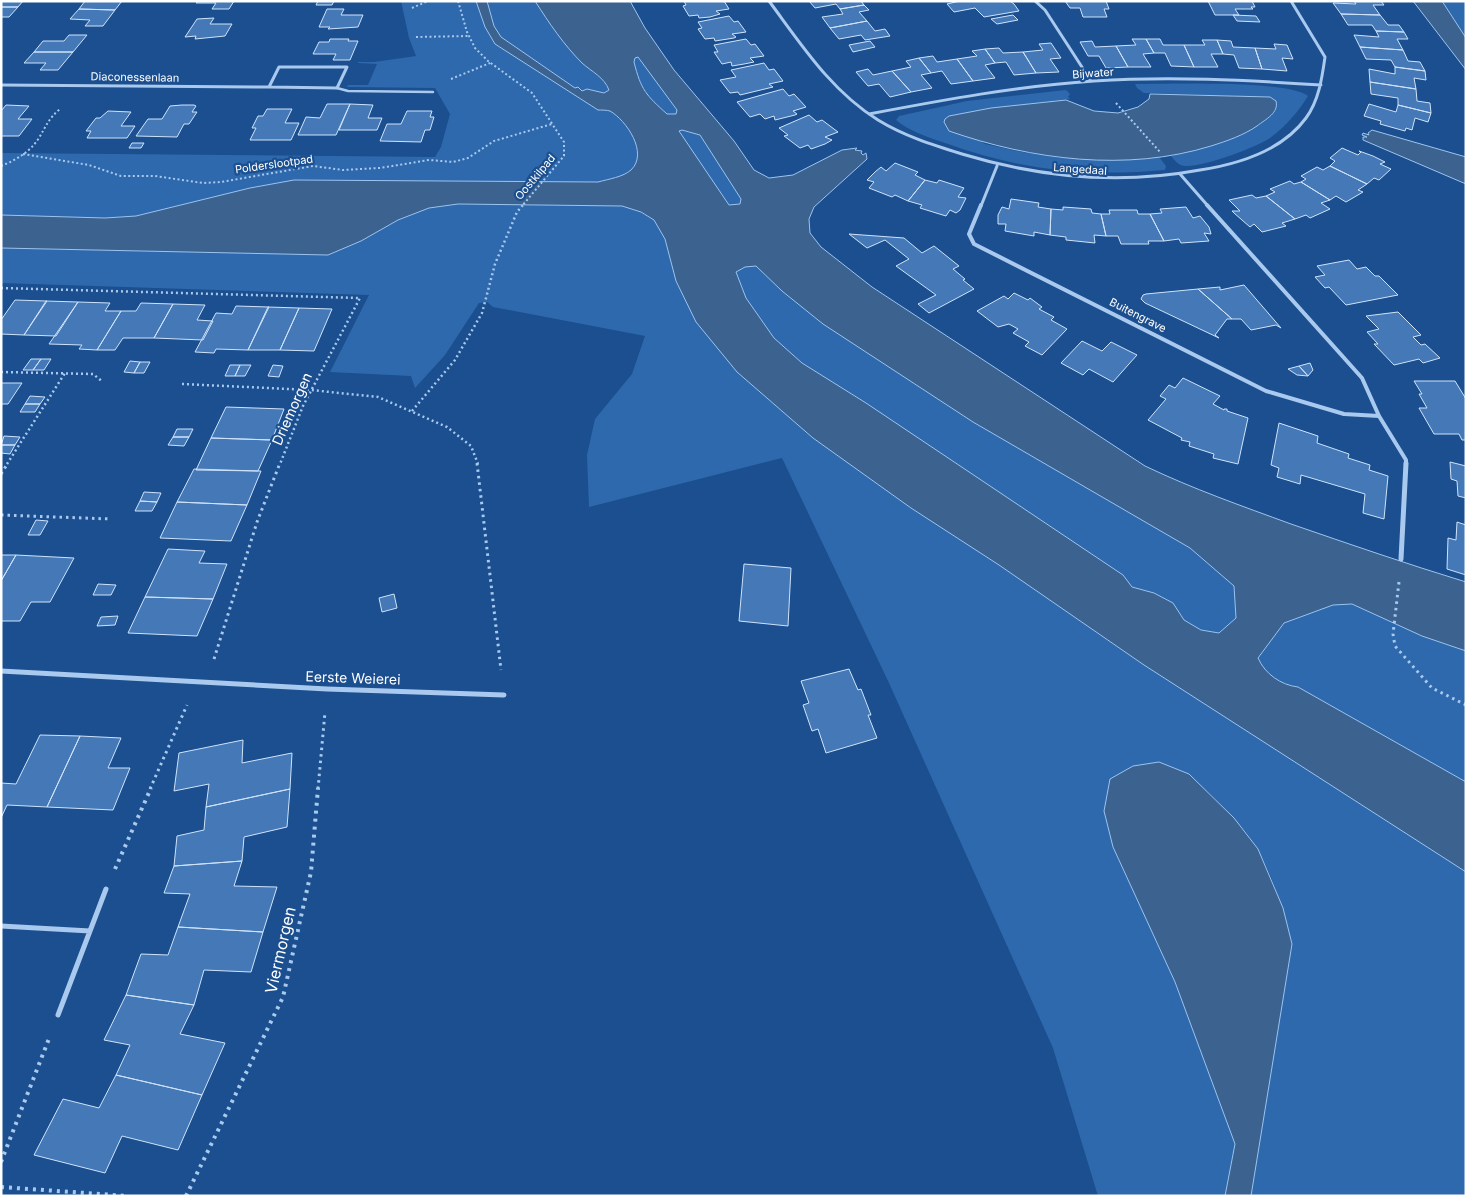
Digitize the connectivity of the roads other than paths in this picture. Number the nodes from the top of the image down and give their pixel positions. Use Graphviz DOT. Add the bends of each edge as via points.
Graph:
graph roads {
  1 [pos="769,1"];
  2 [pos="1035,1"];
  3 [pos="1043,1"];
  4 [pos="1291,1"];
  5 [pos="1045,10"];
  6 [pos="1092,81"];
  7 [pos="1,85"];
  8 [pos="1321,85"];
  9 [pos="268,88"];
  10 [pos="337,88"];
  11 [pos="433,92"];
  12 [pos="869,114"];
  13 [pos="997,166"];
  14 [pos="1180,174"];
  15 [pos="1379,416"];
  16 [pos="1401,559"];
  17 [pos="1,671"];
  18 [pos="504,695"];
  19 [pos="106,889"];
  20 [pos="1,926"];
  21 [pos="90,931"];
  22 [pos="58,1015"];
  1 -- 12 [label="street, Langedaal" via="823,72"];
  2 -- 5 [label="street"];
  3 -- 5 [label="street"];
  4 -- 8 [label="street, Langedaal" via="1325,57"];
  5 -- 6 [label="street"];
  6 -- 8 [label="street, Bijwater" via="1195,78"];
  6 -- 12 [label="street, Bijwater" via="968,95"];
  7 -- 9 [label="street, Diaconessenlaan"];
  8 -- 14 [label="street, Langedaal" via="1314,105 1300,125 1274,146 1248,159"];
  9 -- 10 [label="street, Diaconessenlaan"];
  9 -- 10 [label="street" via="279,67 347,67"];
  10 -- 11 [label="lane, Diaconessenlaan" via="348,91"];
  12 -- 13 [label="street, Langedaal" via="921,141"];
  13 -- 14 [label="street, Langedaal" via="1058,177 1114,180"];
  13 -- 15 [label="street, Buitengrave" via="969,234 974,244 1266,391 1344,414"];
  14 -- 15 [label="street" via="1362,378"];
  15 -- 16 [label="street" via="1406,460"];
  17 -- 18 [label="street, Eerste Weierei"];
  19 -- 21 [label="lane"];
  20 -- 21 [label="lane"];
  21 -- 22 [label="lane"];
}
